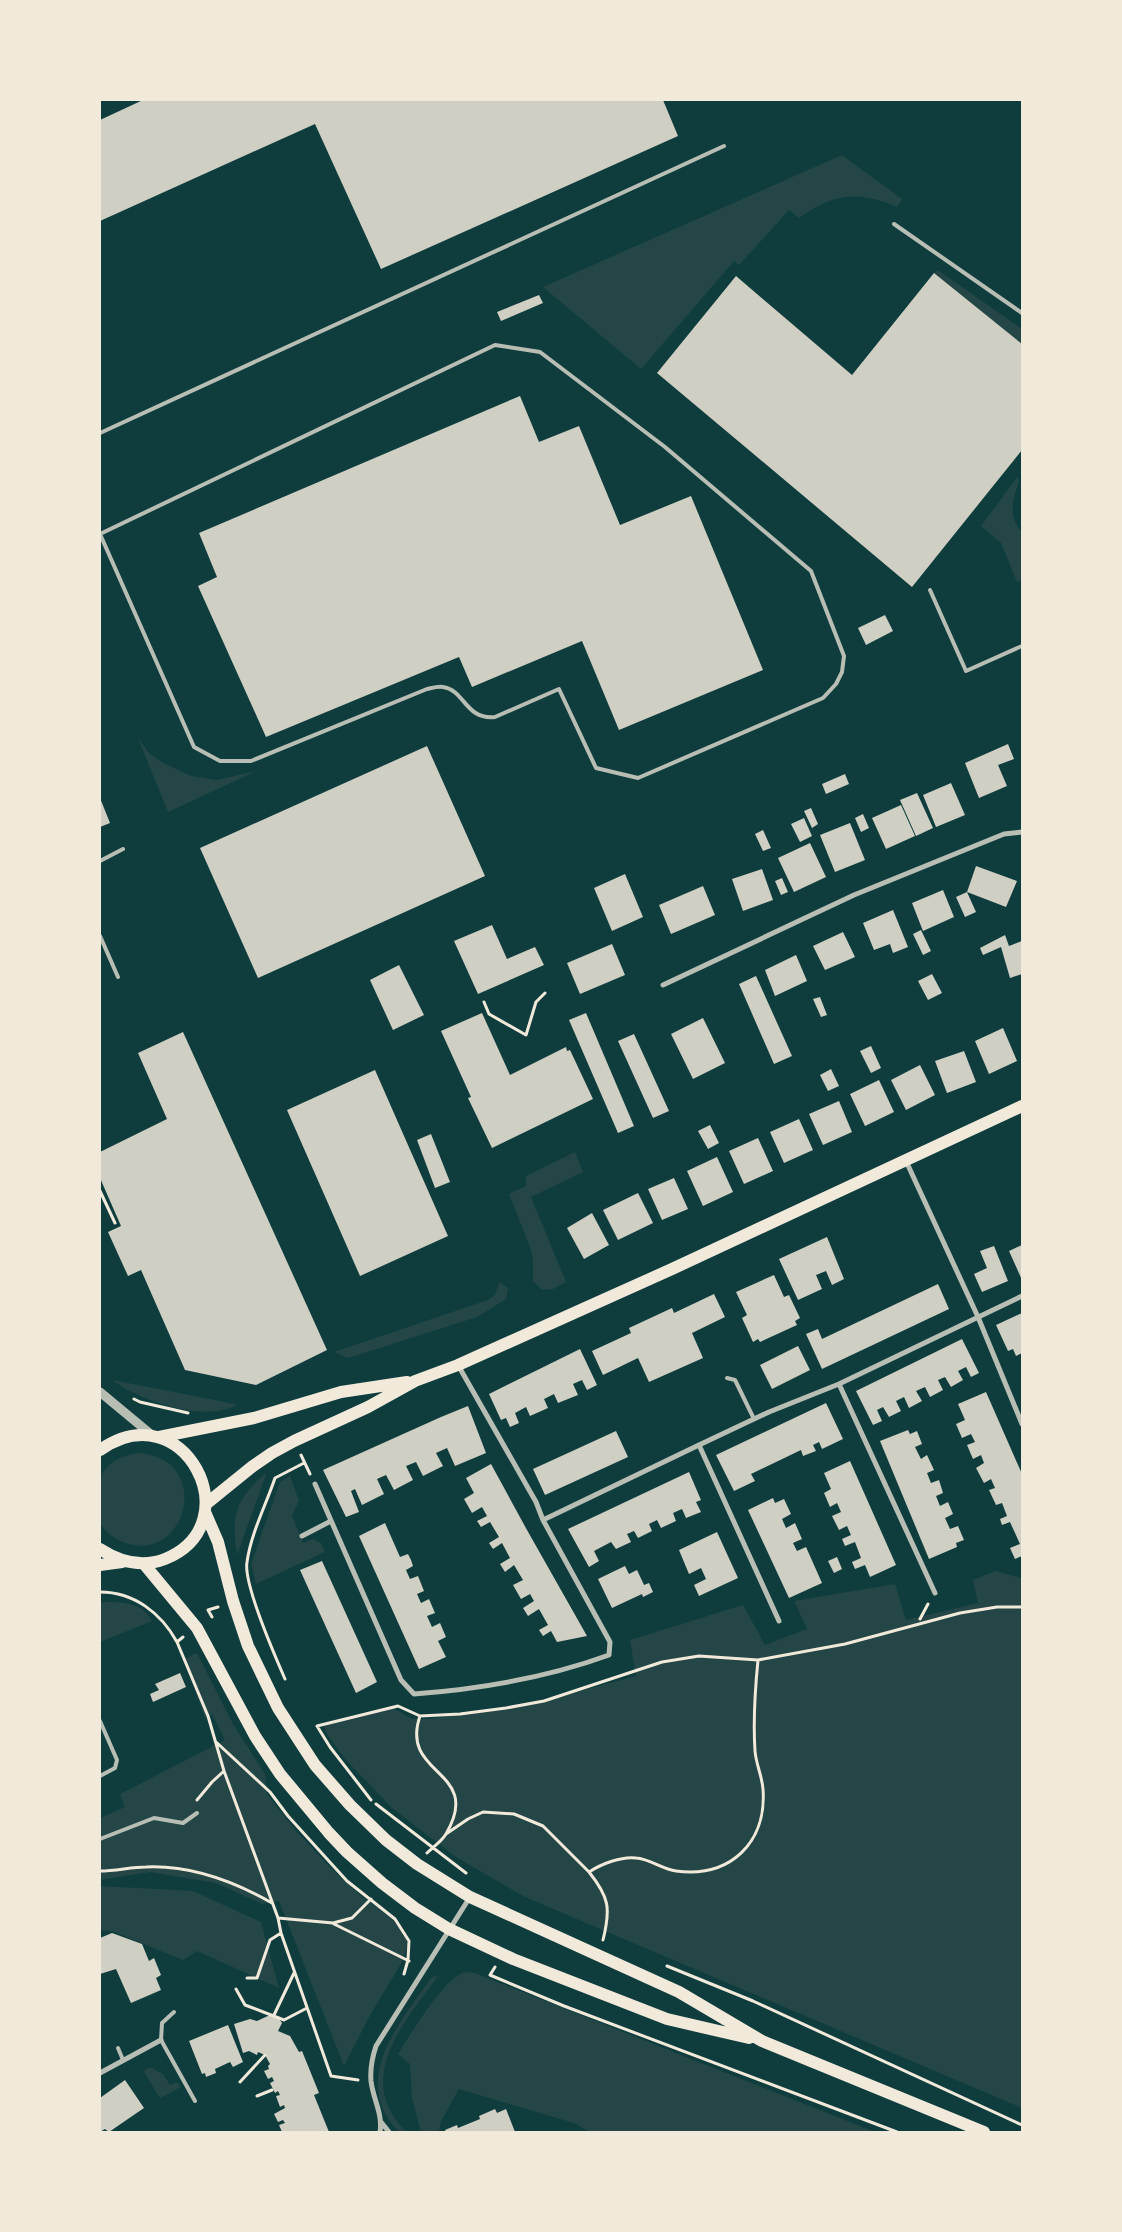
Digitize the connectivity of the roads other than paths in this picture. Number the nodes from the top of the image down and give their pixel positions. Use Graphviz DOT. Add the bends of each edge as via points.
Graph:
graph roads {
  1 [pos="724,146"];
  2 [pos="894,224"];
  3 [pos="1022,313"];
  4 [pos="100,433"];
  5 [pos="100,534"];
  6 [pos="930,590"];
  7 [pos="1022,646"];
  8 [pos="1022,832"];
  9 [pos="123,850"];
  10 [pos="100,861"];
  11 [pos="100,936"];
  12 [pos="118,978"];
  13 [pos="662,985"];
  14 [pos="1022,1106"];
  15 [pos="906,1161"];
  16 [pos="1022,1296"];
  17 [pos="978,1317"];
  18 [pos="458,1365"];
  19 [pos="726,1378"];
  20 [pos="415,1381"];
  21 [pos="839,1384"];
  22 [pos="100,1392"];
  23 [pos="754,1419"];
  24 [pos="1022,1424"];
  25 [pos="156,1436"];
  26 [pos="699,1445"];
  27 [pos="100,1450"];
  28 [pos="315,1484"];
  29 [pos="205,1508"];
  30 [pos="543,1520"];
  31 [pos="331,1521"];
  32 [pos="302,1536"];
  33 [pos="100,1548"];
  34 [pos="124,1561"];
  35 [pos="144,1564"];
  36 [pos="100,1565"];
  37 [pos="935,1593"];
  38 [pos="779,1620"];
  39 [pos="100,1721"];
  40 [pos="100,1776"];
  41 [pos="197,1813"];
  42 [pos="100,1839"];
  43 [pos="470,1897"];
  44 [pos="448,1930"];
  45 [pos="174,2012"];
  46 [pos="161,2040"];
  47 [pos="762,2040"];
  48 [pos="118,2048"];
  49 [pos="123,2060"];
  50 [pos="100,2073"];
  51 [pos="195,2101"];
  52 [pos="381,2122"];
  53 [pos="380,2132"];
  54 [pos="389,2132"];
  55 [pos="984,2132"];
  1 -- 4 [label="lane"];
  2 -- 3 [label="lane"];
  5 -- 5 [label="lane" via="495,344 540,352 665,446 811,571 844,656 842,672 823,698 638,778 596,768 560,689 496,717 485,718 473,712 453,690 442,686 427,689 251,762 220,761 194,746"];
  6 -- 7 [label="lane" via="966,671"];
  8 -- 13 [label="street" via="1004,834 854,895"];
  9 -- 10 [label="lane"];
  11 -- 12 [label="lane"];
  14 -- 15 [label="main road"];
  15 -- 17 [label="street"];
  15 -- 18 [label="main road"];
  16 -- 17 [label="street"];
  17 -- 21 [label="street"];
  17 -- 24 [label="street"];
  18 -- 20 [label="main road"];
  18 -- 30 [label="street" via="536,1502"];
  19 -- 23 [label="lane" via="735,1380"];
  20 -- 25 [label="main road" via="341,1392 254,1418"];
  20 -- 29 [label="main road" via="294,1441 253,1466"];
  21 -- 23 [label="street"];
  21 -- 37 [label="street"];
  22 -- 25 [label="street"];
  23 -- 26 [label="street"];
  25 -- 27 [label="main road" via="119,1438"];
  25 -- 29 [label="main road" via="172,1442 194,1462 205,1489"];
  26 -- 30 [label="street"];
  26 -- 38 [label="street"];
  28 -- 31 [label="street"];
  29 -- 35 [label="main road" via="193,1538 183,1548 158,1561"];
  29 -- 43 [label="main road" via="248,1646 266,1685 315,1765 386,1840"];
  30 -- 31 [label="street" via="610,1642 609,1656 572,1668 485,1687 414,1694 401,1680"];
  31 -- 32 [label="street"];
  33 -- 34 [label="main road"];
  34 -- 35 [label="main road"];
  34 -- 36 [label="main road"];
  35 -- 44 [label="main road" via="197,1628 280,1774 329,1833 382,1883"];
  39 -- 40 [label="lane" via="117,1760 115,1768"];
  41 -- 42 [label="lane" via="183,1822 154,1818"];
  43 -- 44 [label="street"];
  43 -- 47 [label="main road" via="679,1992"];
  44 -- 47 [label="main road" via="667,2019"];
  44 -- 52 [label="street" via="376,2046 370,2065 371,2082"];
  45 -- 46 [label="lane" via="162,2023"];
  46 -- 49 [label="street"];
  46 -- 51 [label="lane"];
  47 -- 55 [label="main road"];
  48 -- 49 [label="lane"];
  49 -- 50 [label="street"];
  52 -- 53 [label="street"];
  52 -- 54 [label="street"];
}
